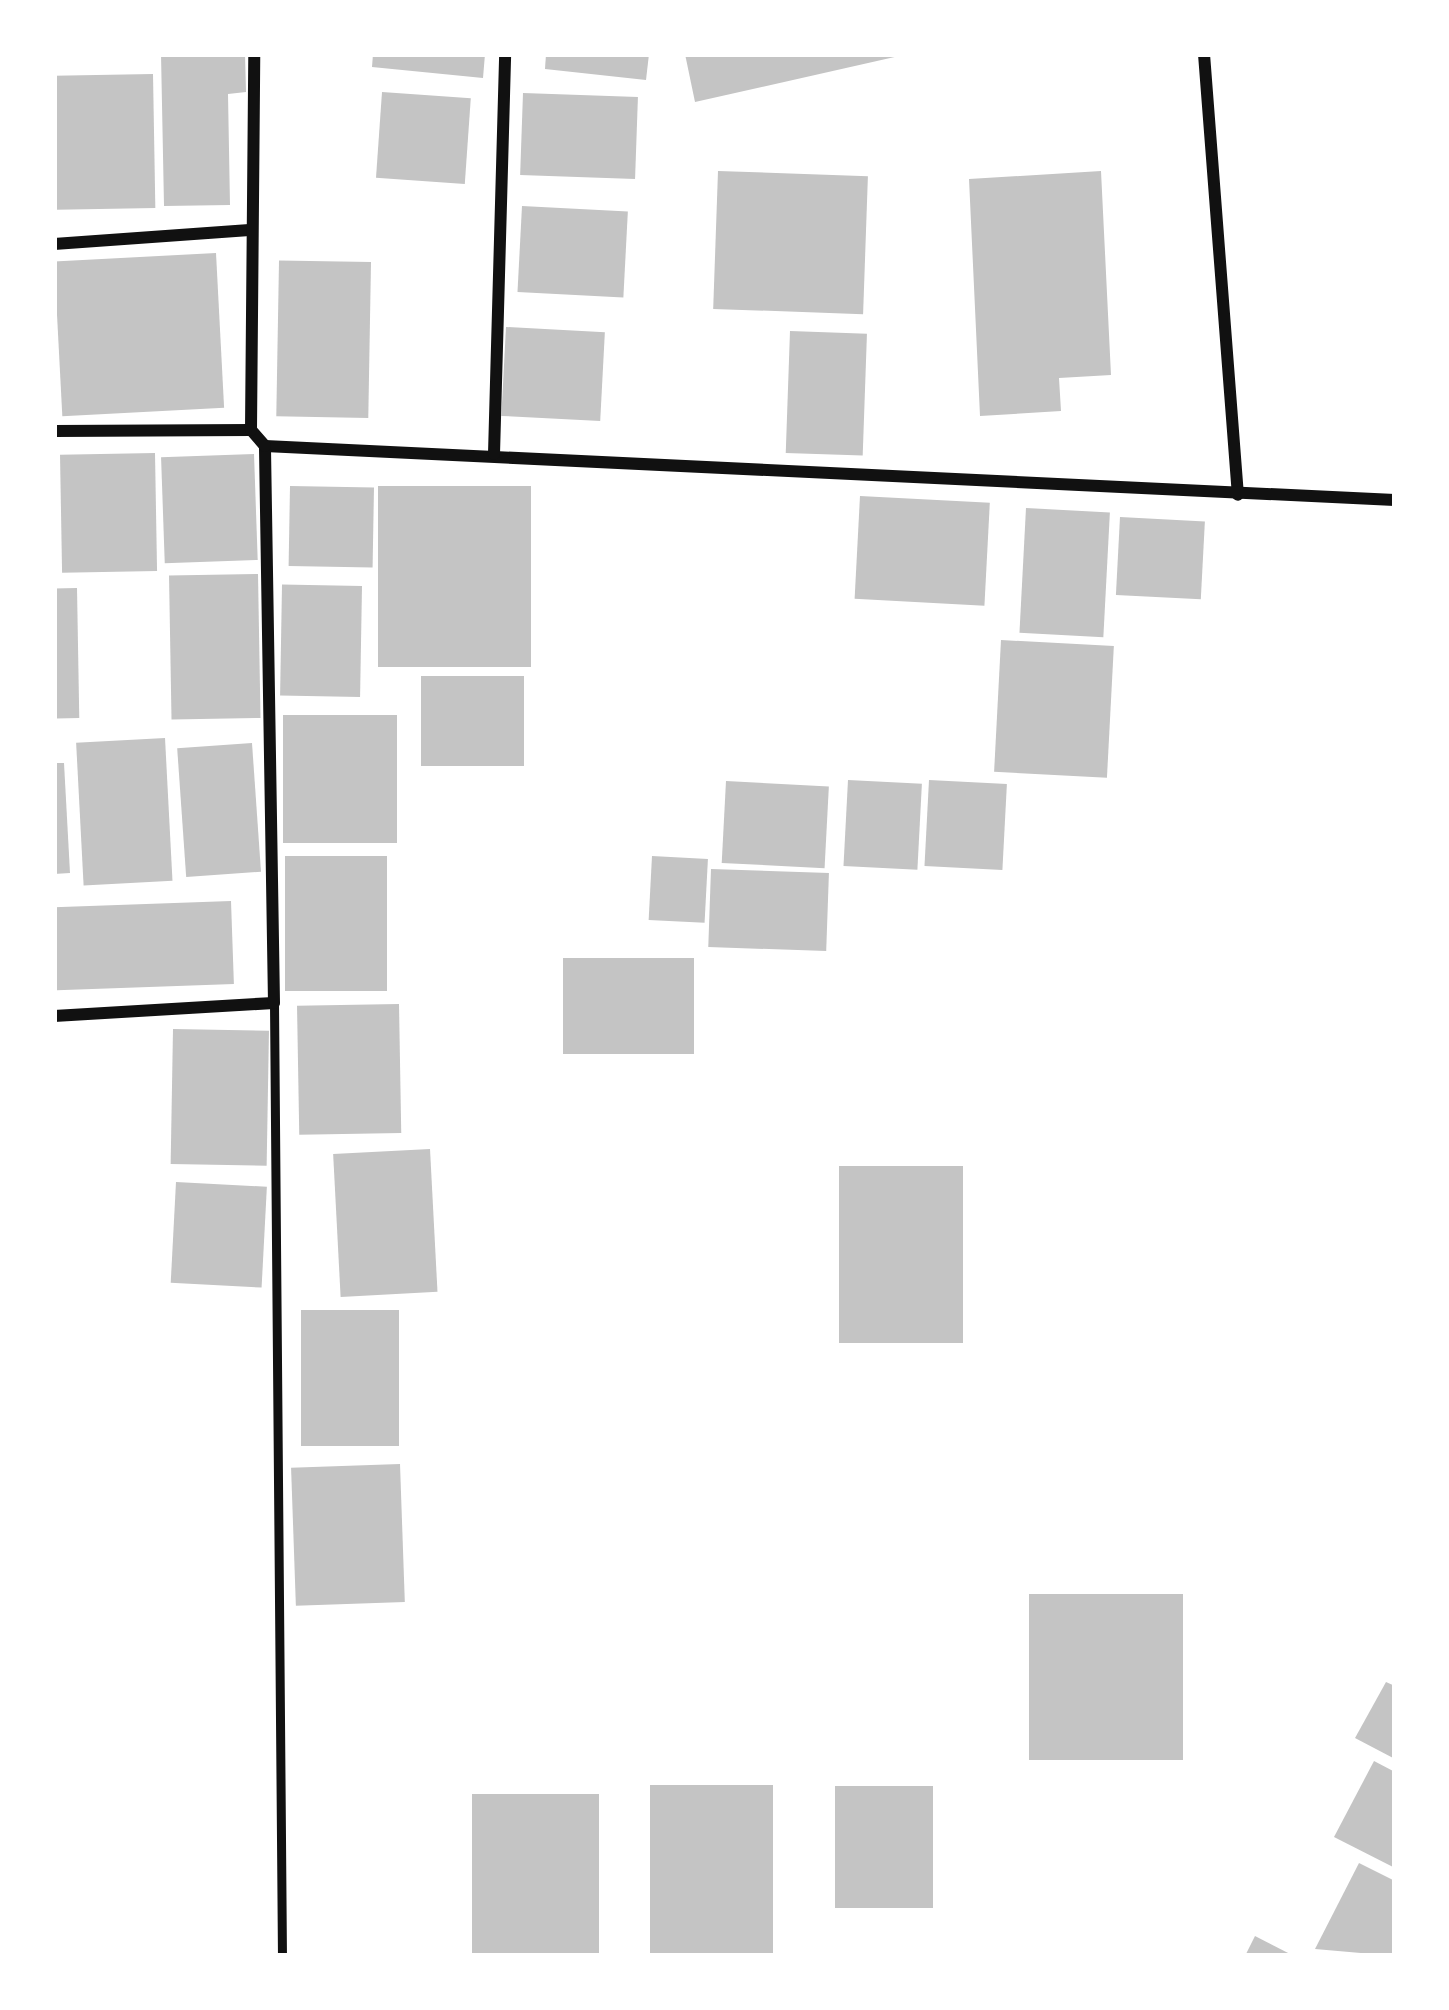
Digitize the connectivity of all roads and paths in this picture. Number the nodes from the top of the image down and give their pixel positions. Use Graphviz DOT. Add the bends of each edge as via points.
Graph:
graph roads {
  1 [pos="254,54"];
  2 [pos="505,54"];
  3 [pos="1204,54"];
  4 [pos="250,230"];
  5 [pos="54,244"];
  6 [pos="250,430"];
  7 [pos="54,431"];
  8 [pos="266,446"];
  9 [pos="494,454"];
  10 [pos="1238,495"];
  11 [pos="1395,500"];
  12 [pos="274,1003"];
  13 [pos="54,1016"];
  14 [pos="282,1956"];
  1 -- 4 [label="street"];
  2 -- 9 [label="street"];
  3 -- 10 [label="street"];
  4 -- 5 [label="street"];
  4 -- 6 [label="street"];
  6 -- 7 [label="street"];
  6 -- 8 [label="street"];
  8 -- 9 [label="street"];
  8 -- 12 [label="street"];
  9 -- 10 [label="street"];
  10 -- 11 [label="street"];
  12 -- 13 [label="street"];
  12 -- 14 [label="lane"];
}
